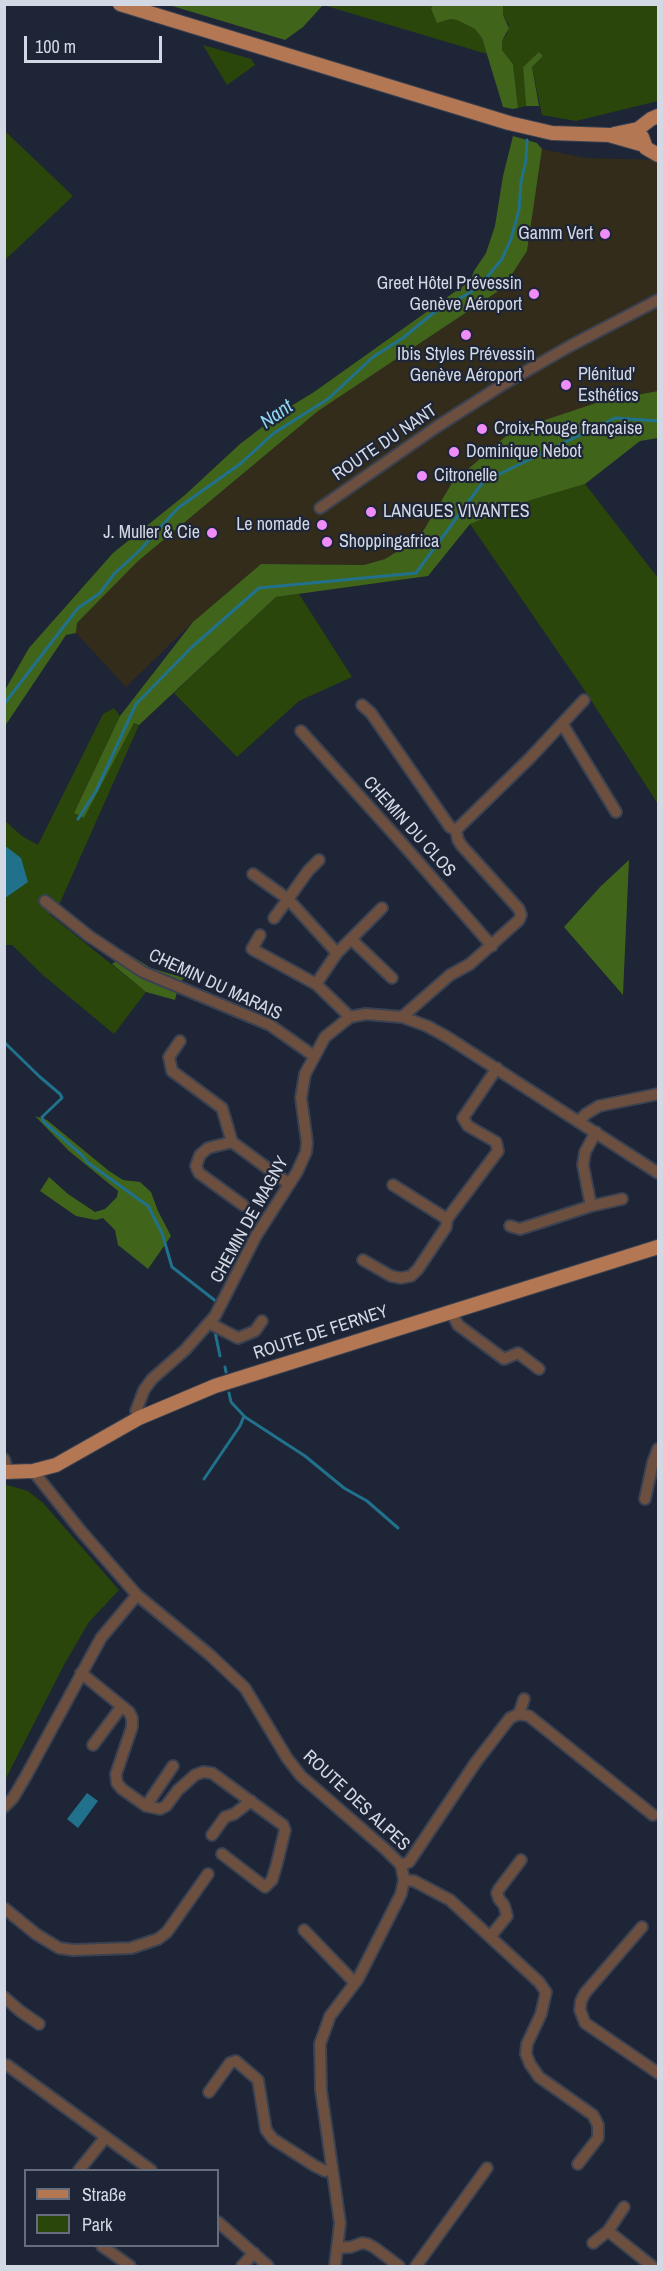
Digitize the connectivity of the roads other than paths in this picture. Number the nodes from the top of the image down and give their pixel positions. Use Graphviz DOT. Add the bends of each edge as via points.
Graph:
graph roads {
  1 [pos="120,4"];
  2 [pos="658,116"];
  3 [pos="644,126"];
  4 [pos="609,135"];
  5 [pos="644,145"];
  6 [pos="658,156"];
  7 [pos="658,300"];
  8 [pos="320,508"];
  9 [pos="584,700"];
  10 [pos="362,705"];
  11 [pos="563,725"];
  12 [pos="301,731"];
  13 [pos="616,812"];
  14 [pos="456,830"];
  15 [pos="319,860"];
  16 [pos="253,873"];
  17 [pos="288,899"];
  18 [pos="45,901"];
  19 [pos="382,908"];
  20 [pos="274,918"];
  21 [pos="260,936"];
  22 [pos="351,939"];
  23 [pos="492,946"];
  24 [pos="337,953"];
  25 [pos="392,978"];
  26 [pos="316,984"];
  27 [pos="350,1017"];
  28 [pos="402,1017"];
  29 [pos="180,1041"];
  30 [pos="314,1056"];
  31 [pos="497,1068"];
  32 [pos="658,1094"];
  33 [pos="579,1121"];
  34 [pos="596,1132"];
  35 [pos="232,1142"];
  36 [pos="658,1173"];
  37 [pos="289,1184"];
  38 [pos="393,1185"];
  39 [pos="622,1199"];
  40 [pos="243,1205"];
  41 [pos="591,1206"];
  42 [pos="447,1220"];
  43 [pos="510,1226"];
  44 [pos="658,1247"];
  45 [pos="363,1260"];
  46 [pos="451,1311"];
  47 [pos="262,1321"];
  48 [pos="209,1323"];
  49 [pos="539,1369"];
  50 [pos="139,1418"];
  51 [pos="658,1449"];
  52 [pos="6,1468"];
  53 [pos="33,1471"];
  54 [pos="645,1499"];
  55 [pos="136,1595"];
  56 [pos="81,1673"];
  57 [pos="524,1699"];
  58 [pos="122,1706"];
  59 [pos="519,1714"];
  60 [pos="93,1745"];
  61 [pos="173,1766"];
  62 [pos="251,1801"];
  63 [pos="146,1806"];
  64 [pos="4,1807"];
  65 [pos="653,1815"];
  66 [pos="212,1835"];
  67 [pos="222,1854"];
  68 [pos="521,1860"];
  69 [pos="401,1866"];
  70 [pos="208,1874"];
  71 [pos="404,1880"];
  72 [pos="4,1908"];
  73 [pos="642,1927"];
  74 [pos="304,1930"];
  75 [pos="490,1936"];
  76 [pos="355,1983"];
  77 [pos="4,1997"];
  78 [pos="39,2024"];
  79 [pos="7,2065"];
  80 [pos="658,2073"];
  81 [pos="209,2092"];
  82 [pos="105,2138"];
  83 [pos="578,2164"];
  84 [pos="487,2168"];
  85 [pos="80,2169"];
  86 [pos="150,2169"];
  87 [pos="332,2169"];
  88 [pos="624,2207"];
  89 [pos="219,2223"];
  90 [pos="608,2231"];
  91 [pos="594,2242"];
  92 [pos="103,2247"];
  93 [pos="338,2248"];
  94 [pos="254,2253"];
  95 [pos="130,2266"];
  96 [pos="242,2266"];
  97 [pos="268,2266"];
  98 [pos="335,2266"];
  99 [pos="399,2266"];
  100 [pos="416,2266"];
  101 [pos="652,2266"];
  1 -- 4 [label="main road" via="509,123 552,133"];
  2 -- 3 [label="main road"];
  3 -- 4 [label="main road"];
  3 -- 5 [label="main road"];
  4 -- 5 [label="main road"];
  5 -- 6 [label="main road"];
  7 -- 8 [label="street, ROUTE DU NANT" via="502,385"];
  9 -- 11 [label="street, CHEMIN DU CLOS"];
  10 -- 14 [label="street, CHEMIN DU CLOS"];
  11 -- 13 [label="street"];
  11 -- 14 [label="street, CHEMIN DU CLOS"];
  12 -- 23 [label="street, CHEMIN DU CLOS"];
  14 -- 23 [label="street, CHEMIN DU CLOS" via="462,846 510,897 521,915 514,927"];
  15 -- 17 [label="street"];
  16 -- 17 [label="street"];
  17 -- 20 [label="street"];
  17 -- 24 [label="street"];
  18 -- 30 [label="street, CHEMIN DU MARAIS" via="142,972 270,1025"];
  19 -- 22 [label="street"];
  21 -- 26 [label="street" via="252,949"];
  22 -- 24 [label="street"];
  22 -- 25 [label="street"];
  23 -- 28 [label="street, CHEMIN DU CLOS" via="450,975"];
  24 -- 26 [label="street"];
  26 -- 27 [label="street"];
  27 -- 28 [label="street"];
  27 -- 30 [label="street, CHEMIN DE MAGNY" via="325,1037"];
  28 -- 31 [label="street" via="437,1031"];
  29 -- 35 [label="street" via="169,1057 172,1071 222,1108"];
  30 -- 37 [label="street, CHEMIN DE MAGNY" via="301,1092 306,1152"];
  31 -- 33 [label="street"];
  31 -- 42 [label="street" via="463,1118 468,1126 496,1142 498,1151"];
  32 -- 33 [label="street" via="599,1106"];
  33 -- 34 [label="street"];
  34 -- 36 [label="street"];
  34 -- 41 [label="street" via="583,1165"];
  35 -- 37 [label="street"];
  35 -- 40 [label="street" via="208,1148 196,1166 199,1173"];
  37 -- 48 [label="street, CHEMIN DE MAGNY"];
  38 -- 42 [label="street"];
  39 -- 41 [label="street"];
  41 -- 43 [label="street" via="520,1229"];
  42 -- 45 [label="street" via="411,1276 391,1276"];
  44 -- 46 [label="main road, ROUTE DE FERNEY"];
  46 -- 49 [label="street" via="458,1325 504,1359 518,1353"];
  46 -- 50 [label="main road, ROUTE DE FERNEY" via="215,1386"];
  47 -- 48 [label="street" via="255,1331 238,1338"];
  48 -- 50 [label="street, CHEMIN DE MAGNY" via="152,1379 136,1411"];
  50 -- 53 [label="main road, ROUTE DE FERNEY" via="68,1459"];
  51 -- 54 [label="street"];
  52 -- 53 [label="main road, ROUTE DE FERNEY"];
  53 -- 55 [label="street, ROUTE DES ALPES"];
  55 -- 56 [label="street" via="101,1638"];
  55 -- 69 [label="street, ROUTE DES ALPES" via="245,1688 301,1776"];
  56 -- 58 [label="street"];
  56 -- 64 [label="street" via="26,1776"];
  57 -- 59 [label="street"];
  58 -- 60 [label="street"];
  58 -- 63 [label="street" via="132,1718 132,1727 116,1774 117,1783"];
  59 -- 65 [label="street" via="529,1716"];
  59 -- 69 [label="street" via="510,1718 409,1862"];
  61 -- 63 [label="street"];
  62 -- 63 [label="street" via="212,1773 203,1772 187,1781 166,1806"];
  62 -- 66 [label="street" via="225,1817"];
  62 -- 67 [label="street" via="285,1830 272,1880 265,1887"];
  68 -- 75 [label="street" via="497,1893 507,1916"];
  69 -- 71 [label="street, ROUTE DES ALPES"];
  70 -- 72 [label="street" via="167,1932 131,1948 59,1948"];
  71 -- 75 [label="street" via="414,1881 450,1900"];
  71 -- 76 [label="street, ROUTE DES ALPES" via="401,1894"];
  73 -- 80 [label="street" via="585,1993 580,2010 585,2023"];
  74 -- 76 [label="street"];
  75 -- 83 [label="street" via="546,1992 527,2044 530,2064 539,2077 593,2115 598,2125 598,2138"];
  76 -- 87 [label="street, ROUTE DES ALPES" via="330,2016 320,2044 321,2090"];
  77 -- 78 [label="street"];
  79 -- 82 [label="street"];
  81 -- 87 [label="street" via="230,2063 236,2061 258,2080 266,2130 273,2139 315,2166 325,2171"];
  82 -- 85 [label="street"];
  82 -- 86 [label="street"];
  84 -- 100 [label="street"];
  87 -- 93 [label="street, ROUTE DES ALPES" via="340,2223"];
  88 -- 90 [label="street"];
  89 -- 94 [label="street"];
  90 -- 91 [label="street"];
  90 -- 101 [label="street"];
  92 -- 95 [label="street"];
  93 -- 98 [label="street, ROUTE DES ALPES"];
  93 -- 99 [label="street" via="368,2244"];
  94 -- 96 [label="street"];
  94 -- 97 [label="street"];
}
